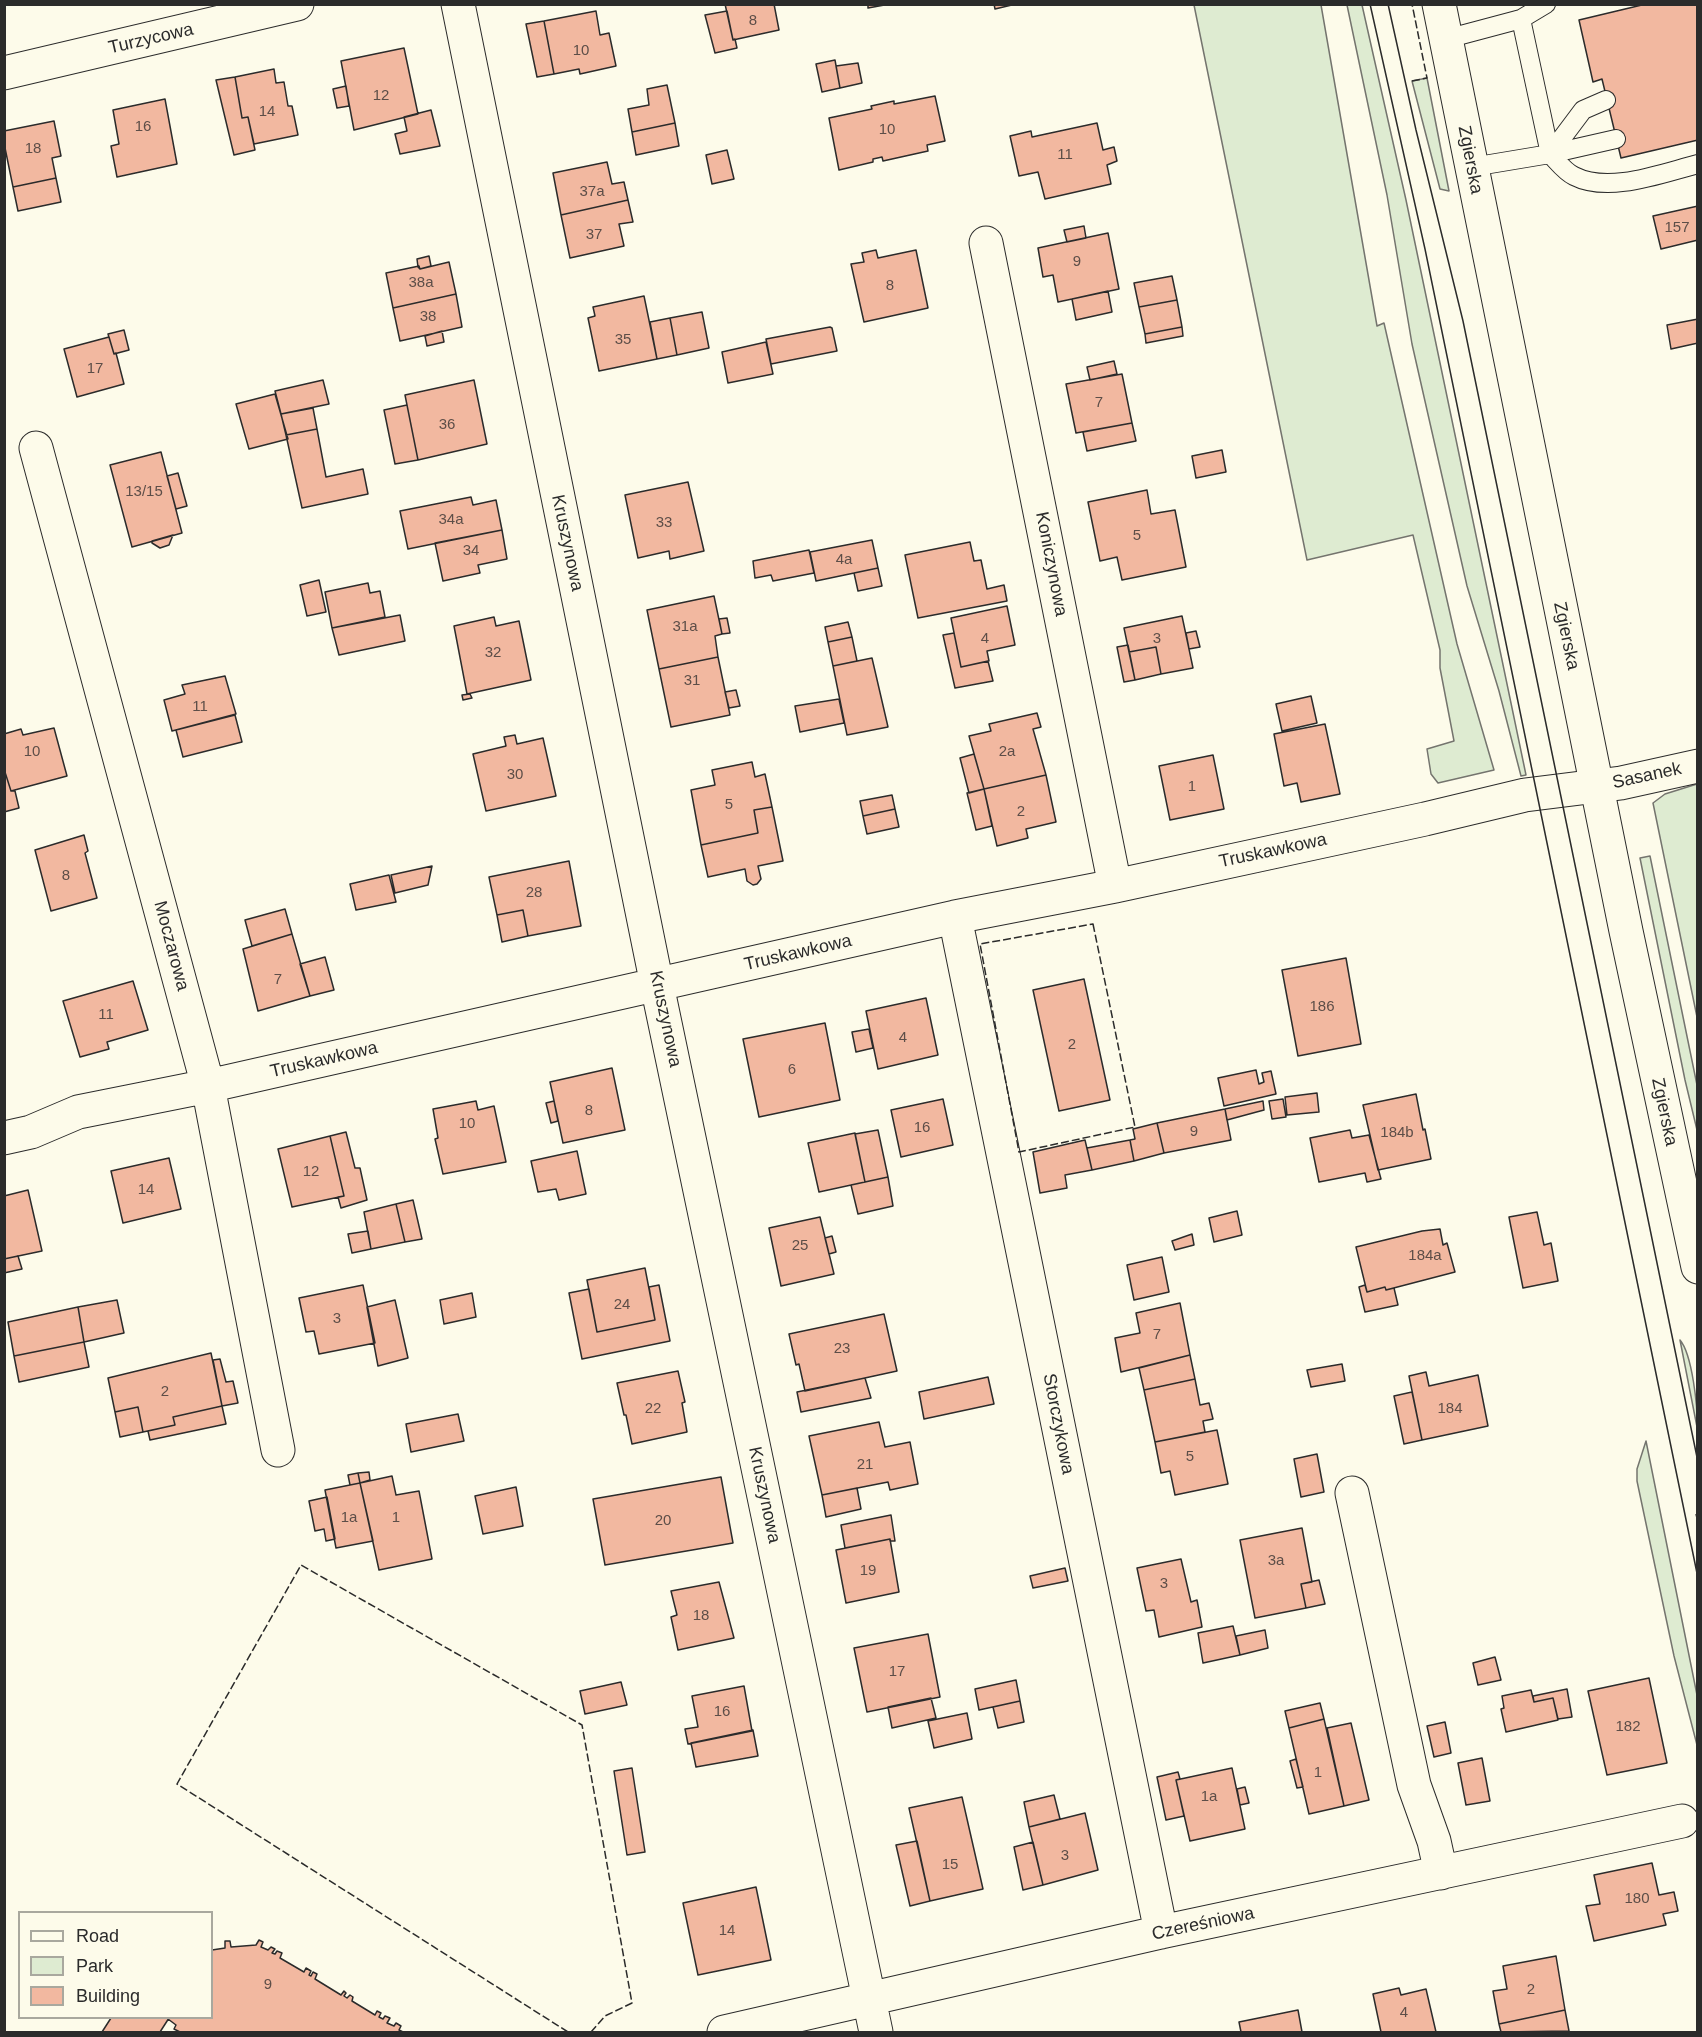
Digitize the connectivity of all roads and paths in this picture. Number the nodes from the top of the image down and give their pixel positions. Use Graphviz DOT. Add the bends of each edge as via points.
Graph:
graph roads {
  1 [pos="297,4"];
  2 [pos="458,4"];
  3 [pos="1439,4"];
  4 [pos="1546,4"];
  5 [pos="1521,19"];
  6 [pos="1446,39"];
  7 [pos="5,69"];
  8 [pos="1606,100"];
  9 [pos="1616,139"];
  10 [pos="1550,154"];
  11 [pos="1698,164"];
  12 [pos="1472,167"];
  13 [pos="986,243"];
  14 [pos="36,448"];
  15 [pos="1698,766"];
  16 [pos="1597,786"];
  17 [pos="1115,886"];
  18 [pos="955,917"];
  19 [pos="657,985"];
  20 [pos="208,1086"];
  21 [pos="4,1138"];
  22 [pos="1698,1268"];
  23 [pos="278,1450"];
  24 [pos="1352,1493"];
  25 [pos="1683,1821"];
  26 [pos="1441,1873"];
  27 [pos="1161,1932"];
  28 [pos="870,1998"];
  29 [pos="724,2032"];
  30 [pos="876,2032"];
  1 -- 7 [label="street, Turzycowa"];
  2 -- 19 [label="street, Kruszynowa"];
  3 -- 6 [label="street, Zgierska"];
  4 -- 5 [label="lane"];
  5 -- 6 [label="lane"];
  5 -- 10 [label="lane"];
  6 -- 12 [label="street, Zgierska"];
  8 -- 10 [label="lane" via="1583,110"];
  9 -- 10 [label="lane"];
  10 -- 11 [label="lane" via="1572,175 1590,183 1627,181"];
  10 -- 12 [label="lane"];
  12 -- 16 [label="street, Zgierska"];
  13 -- 17 [label="street, Koniczynowa"];
  14 -- 20 [label="street, Moczarowa"];
  15 -- 16 [label="street, Sasanek"];
  16 -- 17 [label="street, Truskawkowa" via="1525,795"];
  16 -- 22 [label="street, Zgierska"];
  17 -- 18 [label="street, Truskawkowa"];
  18 -- 19 [label="street, Truskawkowa"];
  18 -- 27 [label="street, Storczykowa"];
  19 -- 20 [label="street, Truskawkowa"];
  19 -- 28 [label="street, Kruszynowa"];
  20 -- 21 [label="street, Truskawkowa" via="78,1112"];
  20 -- 23 [label="street, Moczarowa"];
  24 -- 26 [label="street" via="1414,1785"];
  25 -- 26 [label="street, Czereśniowa"];
  26 -- 27 [label="street, Czereśniowa"];
  27 -- 28 [label="street, Czereśniowa"];
  28 -- 29 [label="street, Czereśniowa"];
  28 -- 30 [label="street, Kruszynowa"];
}
